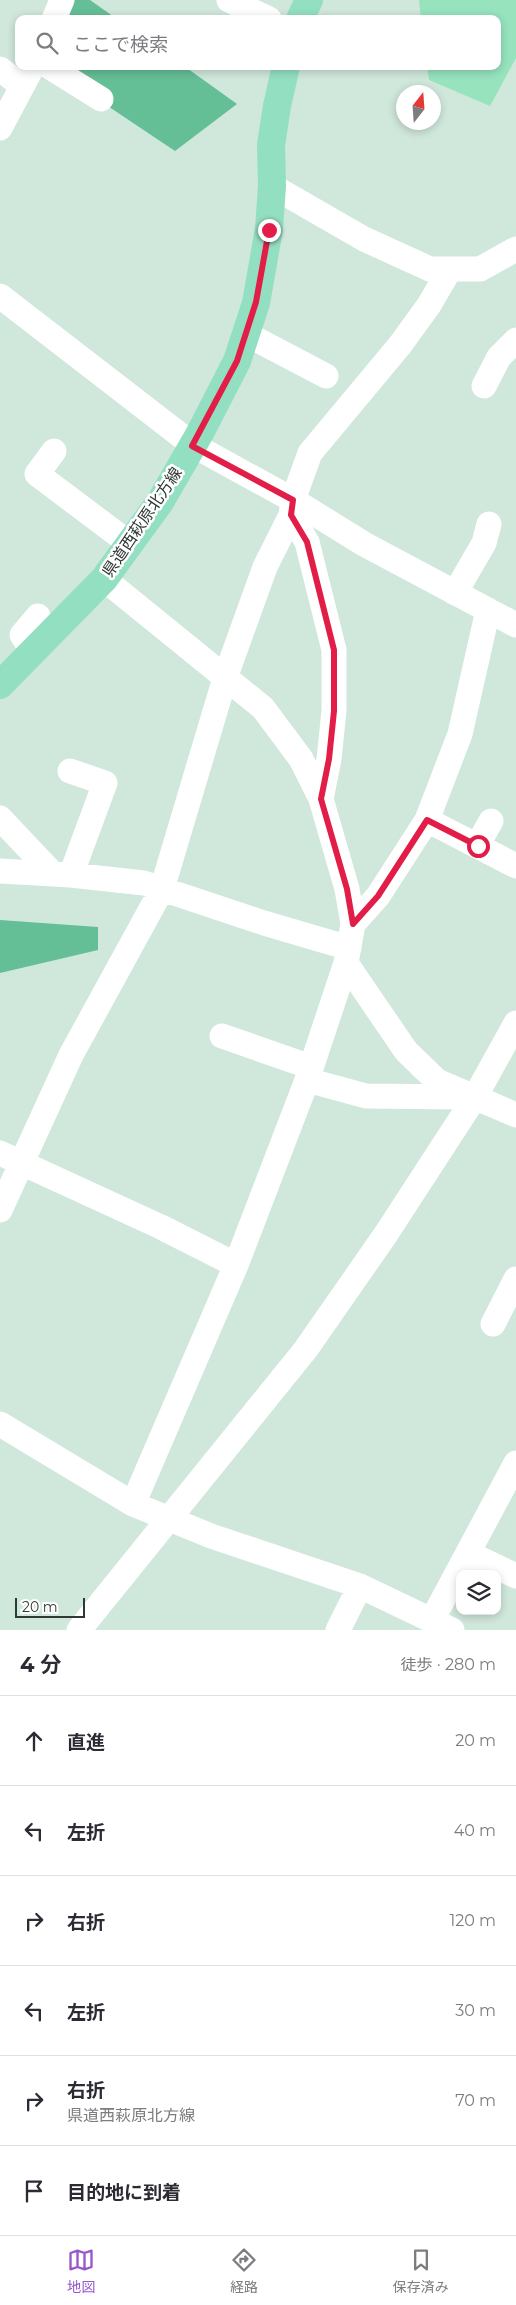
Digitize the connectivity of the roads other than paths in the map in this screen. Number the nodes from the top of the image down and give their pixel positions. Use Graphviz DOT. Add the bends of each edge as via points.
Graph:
graph roads {
  1 [pos="62,0"];
  2 [pos="309,0"];
  3 [pos="231,8"];
  4 [pos="56,15"];
  5 [pos="255,15"];
  6 [pos="302,15"];
  7 [pos="0,69"];
  8 [pos="54,70"];
  9 [pos="285,70"];
  10 [pos="28,76"];
  11 [pos="101,100"];
  12 [pos="0,128"];
  13 [pos="272,186"];
  14 [pos="516,249"];
  15 [pos="450,269"];
  16 [pos="0,296"];
  17 [pos="246,334"];
  18 [pos="516,340"];
  19 [pos="326,376"];
  20 [pos="484,386"];
  21 [pos="192,446"];
  22 [pos="54,451"];
  23 [pos="292,508"];
  24 [pos="489,524"];
  25 [pos="130,544"];
  26 [pos="104,579"];
  27 [pos="455,593"];
  28 [pos="488,610"];
  29 [pos="38,616"];
  30 [pos="516,625"];
  31 [pos="33,652"];
  32 [pos="225,678"];
  33 [pos="0,685"];
  34 [pos="70,771"];
  35 [pos="321,799"];
  36 [pos="0,818"];
  37 [pos="427,820"];
  38 [pos="491,821"];
  39 [pos="478,846"];
  40 [pos="516,866"];
  41 [pos="0,872"];
  42 [pos="62,874"];
  43 [pos="162,889"];
  44 [pos="349,945"];
  45 [pos="516,1023"];
  46 [pos="222,1036"];
  47 [pos="309,1074"];
  48 [pos="474,1097"];
  49 [pos="516,1116"];
  50 [pos="10,1158"];
  51 [pos="0,1210"];
  52 [pos="236,1265"];
  53 [pos="516,1279"];
  54 [pos="493,1324"];
  55 [pos="0,1424"];
  56 [pos="516,1463"];
  57 [pos="133,1504"];
  58 [pos="169,1519"];
  59 [pos="468,1553"];
  60 [pos="516,1576"];
  61 [pos="360,1586"];
  62 [pos="442,1625"];
  63 [pos="79,1630"];
  64 [pos="338,1630"];
  1 -- 4 [label="street"];
  2 -- 6 [label="main road"];
  3 -- 5 [label="street"];
  7 -- 10 [label="street"];
  8 -- 11 [label="street"];
  9 -- 13 [label="main road, 県道西萩原北方線" via="271,145"];
  10 -- 12 [label="street"];
  13 -- 15 [label="street" via="364,239 430,269"];
  13 -- 17 [label="main road, 県道西萩原北方線" via="269,230 256,302"];
  14 -- 15 [label="street" via="480,269"];
  15 -- 23 [label="street" via="400,345 310,453"];
  16 -- 21 [label="street"];
  17 -- 19 [label="street"];
  17 -- 21 [label="main road, 県道西萩原北方線" via="237,361"];
  18 -- 20 [label="street" via="499,357"];
  21 -- 23 [label="street"];
  21 -- 25 [label="main road, 県道西萩原北方線" via="160,502"];
  22 -- 25 [label="street" via="38,474"];
  23 -- 27 [label="street"];
  23 -- 32 [label="street" via="265,567"];
  23 -- 35 [label="street" via="307,542 334,650 334,711"];
  24 -- 27 [label="street" via="484,542"];
  25 -- 26 [label="main road, 県道西萩原北方線"];
  26 -- 31 [label="main road, 県道西萩原北方線"];
  26 -- 32 [label="street"];
  27 -- 28 [label="street"];
  28 -- 30 [label="street"];
  28 -- 37 [label="street" via="460,734"];
  29 -- 31 [label="street" via="22,635"];
  31 -- 33 [label="main road, 県道西萩原北方線"];
  32 -- 35 [label="street" via="263,708 284,734"];
  32 -- 43 [label="street"];
  34 -- 42 [label="street" via="104,783"];
  35 -- 44 [label="street" via="347,889"];
  36 -- 42 [label="street"];
  37 -- 39 [label="street"];
  37 -- 44 [label="street"];
  38 -- 39 [label="street"];
  39 -- 40 [label="street"];
  41 -- 42 [label="street"];
  42 -- 43 [label="street" via="144,883"];
  43 -- 44 [label="street" via="264,923"];
  43 -- 50 [label="street"];
  44 -- 47 [label="street"];
  44 -- 48 [label="street" via="406,1051 437,1081"];
  45 -- 48 [label="street"];
  46 -- 47 [label="street"];
  47 -- 48 [label="street" via="366,1096"];
  47 -- 52 [label="street"];
  48 -- 49 [label="street"];
  48 -- 58 [label="street" via="386,1234 306,1349"];
  50 -- 51 [label="street"];
  50 -- 52 [label="street"];
  52 -- 57 [label="street"];
  53 -- 54 [label="street"];
  55 -- 57 [label="street"];
  56 -- 59 [label="street"];
  57 -- 58 [label="street"];
  58 -- 61 [label="street"];
  58 -- 63 [label="street"];
  59 -- 60 [label="street"];
  59 -- 62 [label="street"];
  61 -- 62 [label="street"];
  61 -- 64 [label="street"];
}
